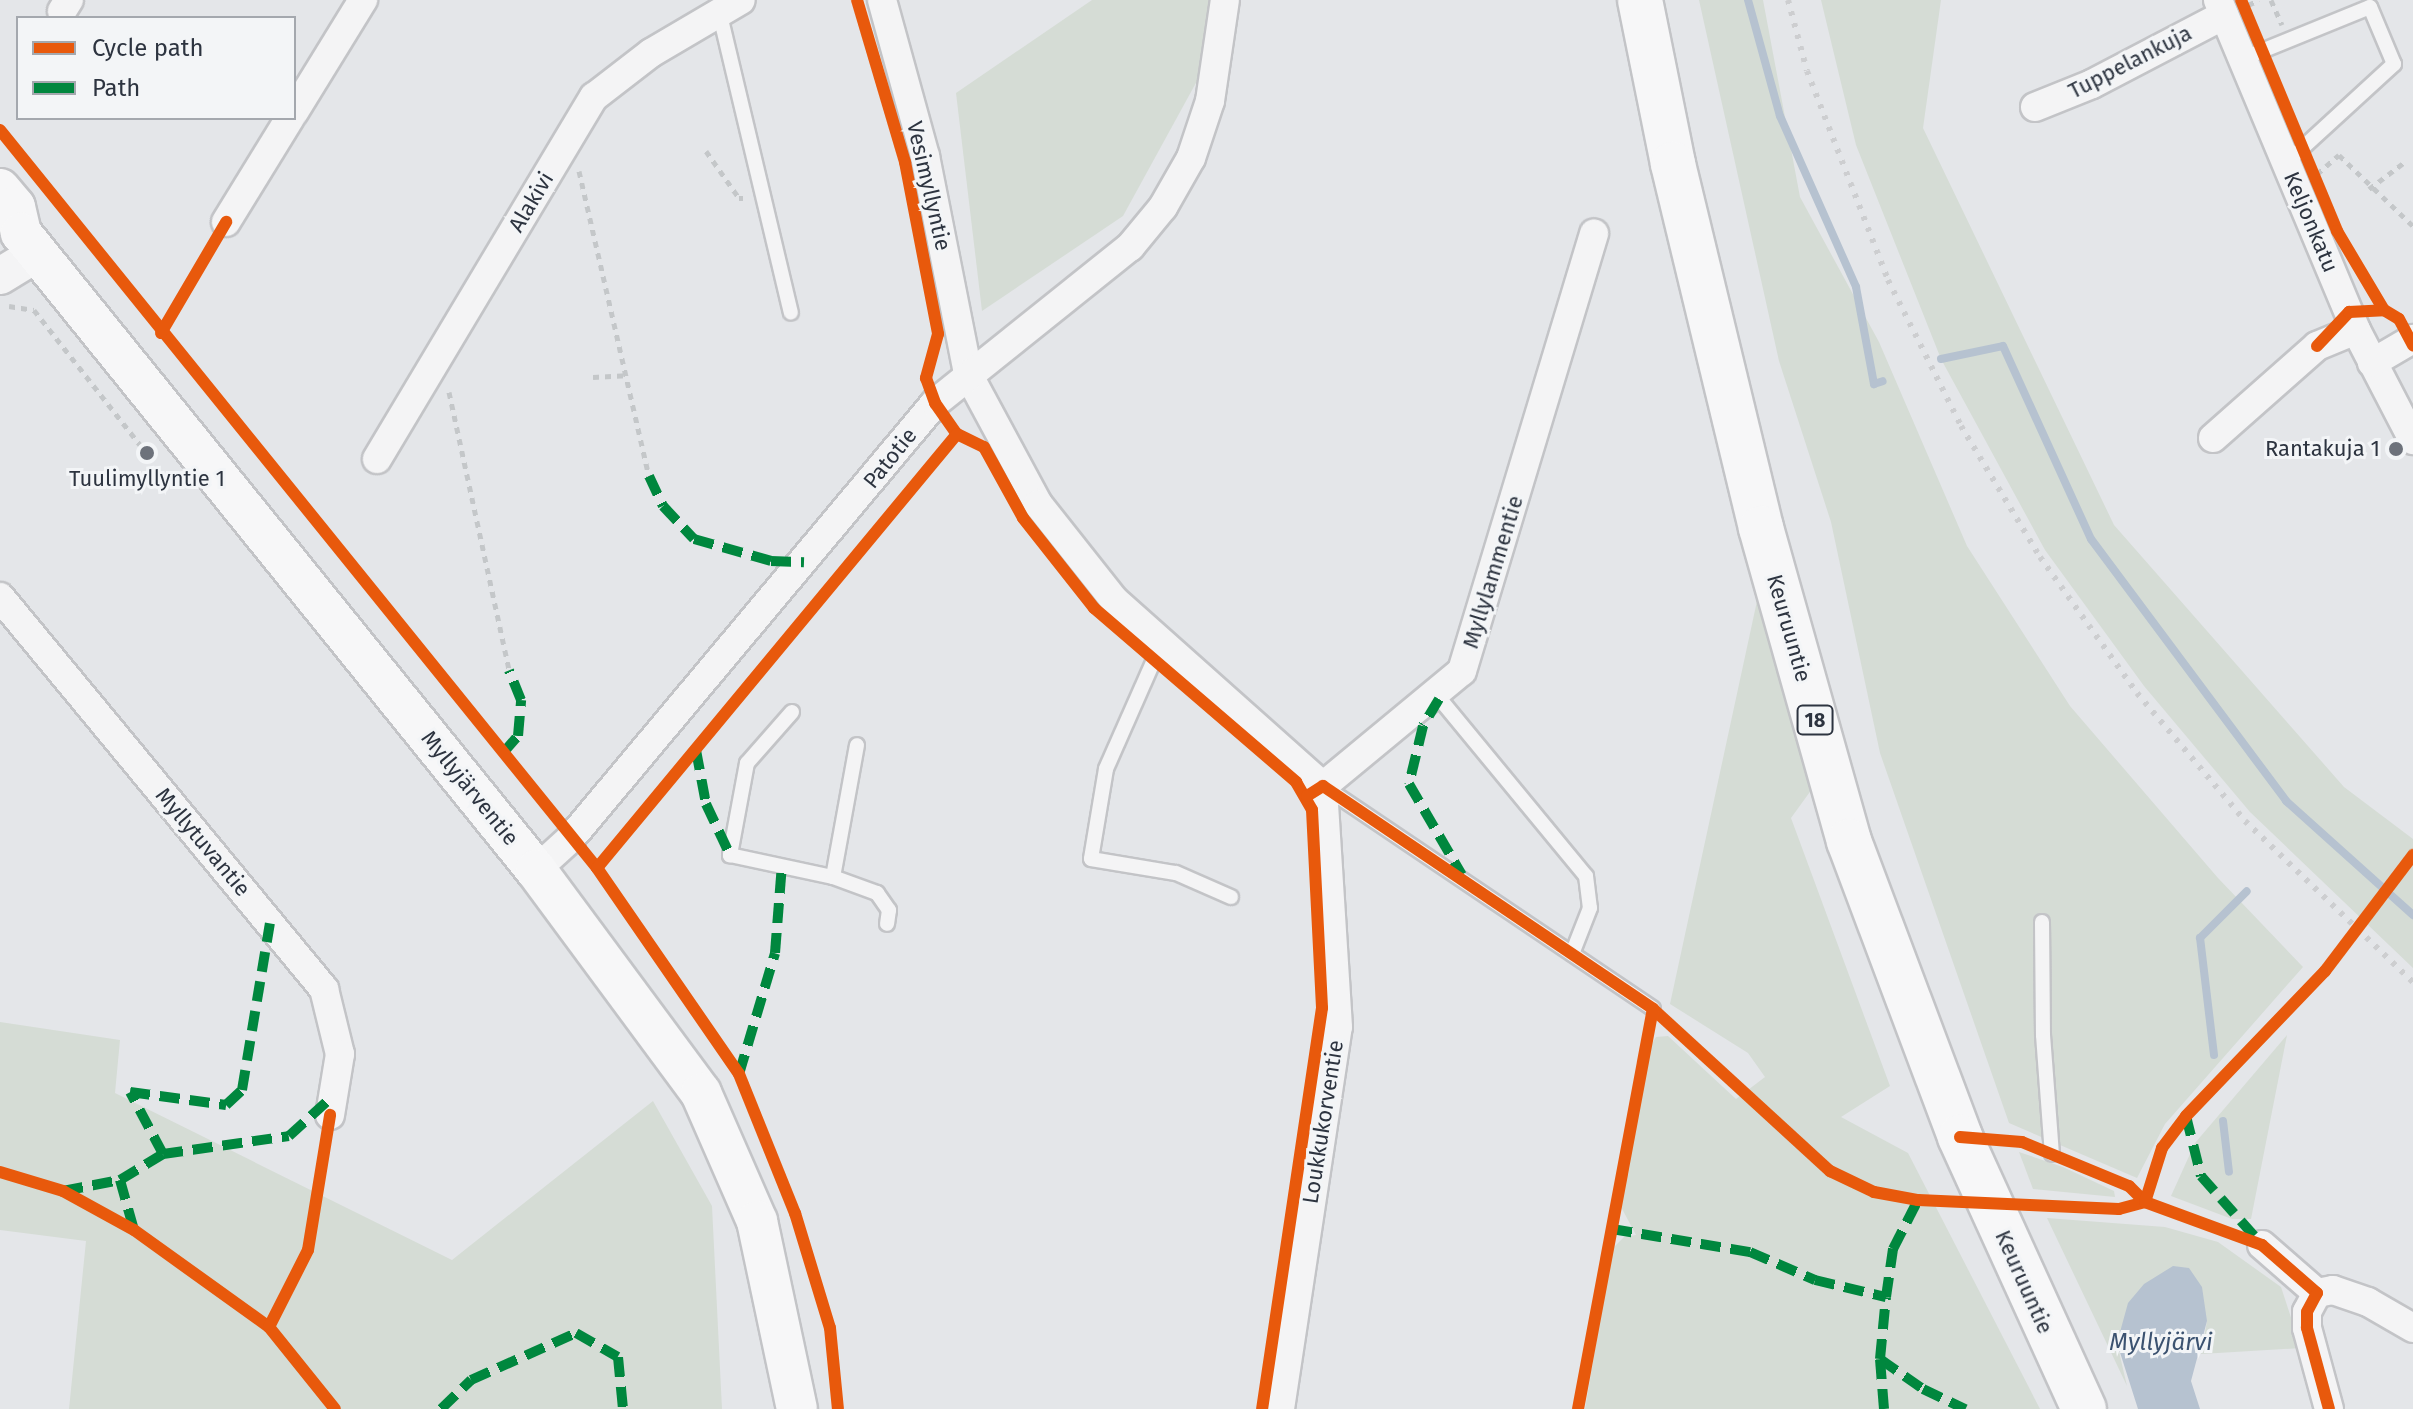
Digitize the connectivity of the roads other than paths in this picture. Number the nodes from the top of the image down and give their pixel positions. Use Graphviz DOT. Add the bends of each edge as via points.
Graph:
graph roads {
  1 [pos="363,0"];
  2 [pos="882,0"];
  3 [pos="1225,0"];
  4 [pos="1640,0"];
  5 [pos="2227,5"];
  6 [pos="730,6"];
  7 [pos="2252,55"];
  8 [pos="2035,107"];
  9 [pos="296,109"];
  10 [pos="289,120"];
  11 [pos="2294,156"];
  12 [pos="0,189"];
  13 [pos="226,222"];
  14 [pos="1594,233"];
  15 [pos="20,237"];
  16 [pos="0,276"];
  17 [pos="791,313"];
  18 [pos="2356,330"];
  19 [pos="2413,339"];
  20 [pos="2372,363"];
  21 [pos="968,374"];
  22 [pos="2213,438"];
  23 [pos="2413,440"];
  24 [pos="377,459"];
  25 [pos="0,597"];
  26 [pos="1154,660"];
  27 [pos="1435,693"];
  28 [pos="792,712"];
  29 [pos="857,745"];
  30 [pos="1323,786"];
  31 [pos="536,870"];
  32 [pos="833,877"];
  33 [pos="1231,897"];
  34 [pos="2042,922"];
  35 [pos="887,924"];
  36 [pos="1572,954"];
  37 [pos="1653,1009"];
  38 [pos="330,1115"];
  39 [pos="2052,1154"];
  40 [pos="2262,1245"];
  41 [pos="2317,1293"];
  42 [pos="2413,1328"];
  43 [pos="797,1409"];
  44 [pos="1280,1409"];
  45 [pos="2084,1409"];
  46 [pos="2329,1409"];
  1 -- 9 [label="street"];
  2 -- 21 [label="street, Vesimyllyntie" via="925,156"];
  3 -- 21 [label="street, Patotie" via="1210,101 1191,158 1163,207 1130,247"];
  4 -- 45 [label="highway, Keuruuntie / 18" via="1673,164 1761,528 1849,841 1960,1137"];
  5 -- 7 [label="street, Keljonkatu"];
  5 -- 8 [label="street, Tuppelankuja" via="2092,84"];
  6 -- 17 [label="lane" via="762,195"];
  6 -- 24 [label="street, Alakivi" via="651,53 594,97"];
  7 -- 11 [label="street, Keljonkatu"];
  7 -- 11 [label="lane" via="2370,7 2394,64"];
  10 -- 13 [label="street"];
  11 -- 18 [label="street, Keljonkatu"];
  12 -- 15 [label="main road, Myllyjärventie" via="15,207"];
  14 -- 27 [label="street, Myllylammentie" via="1462,671"];
  15 -- 16 [label="street"];
  15 -- 31 [label="main road, Myllyjärventie"];
  18 -- 20 [label="street, Keljonkatu"];
  18 -- 22 [label="street" via="2317,346"];
  19 -- 20 [label="street"];
  20 -- 23 [label="street, Keljonkatu"];
  21 -- 30 [label="street" via="1038,504 1114,600"];
  21 -- 31 [label="street, Patotie" via="935,403 571,838"];
  25 -- 38 [label="street, Myllytuvantie" via="324,989 340,1054"];
  26 -- 33 [label="lane" via="1106,769 1091,859 1176,873"];
  27 -- 30 [label="street, Myllylammentie"];
  27 -- 36 [label="lane" via="1586,876 1590,908"];
  28 -- 32 [label="lane" via="747,763 730,855"];
  29 -- 32 [label="lane"];
  30 -- 36 [label="lane"];
  30 -- 44 [label="street, Loukkukorventie" via="1338,1027"];
  31 -- 43 [label="main road, Myllyjärventie" via="701,1093 757,1221"];
  32 -- 35 [label="lane" via="877,893 889,910"];
  34 -- 39 [label="lane"];
  36 -- 37 [label="lane"];
  40 -- 41 [label="street"];
  41 -- 42 [label="street" via="2333,1290 2357,1298"];
  41 -- 46 [label="street" via="2307,1312 2307,1328"];
}
